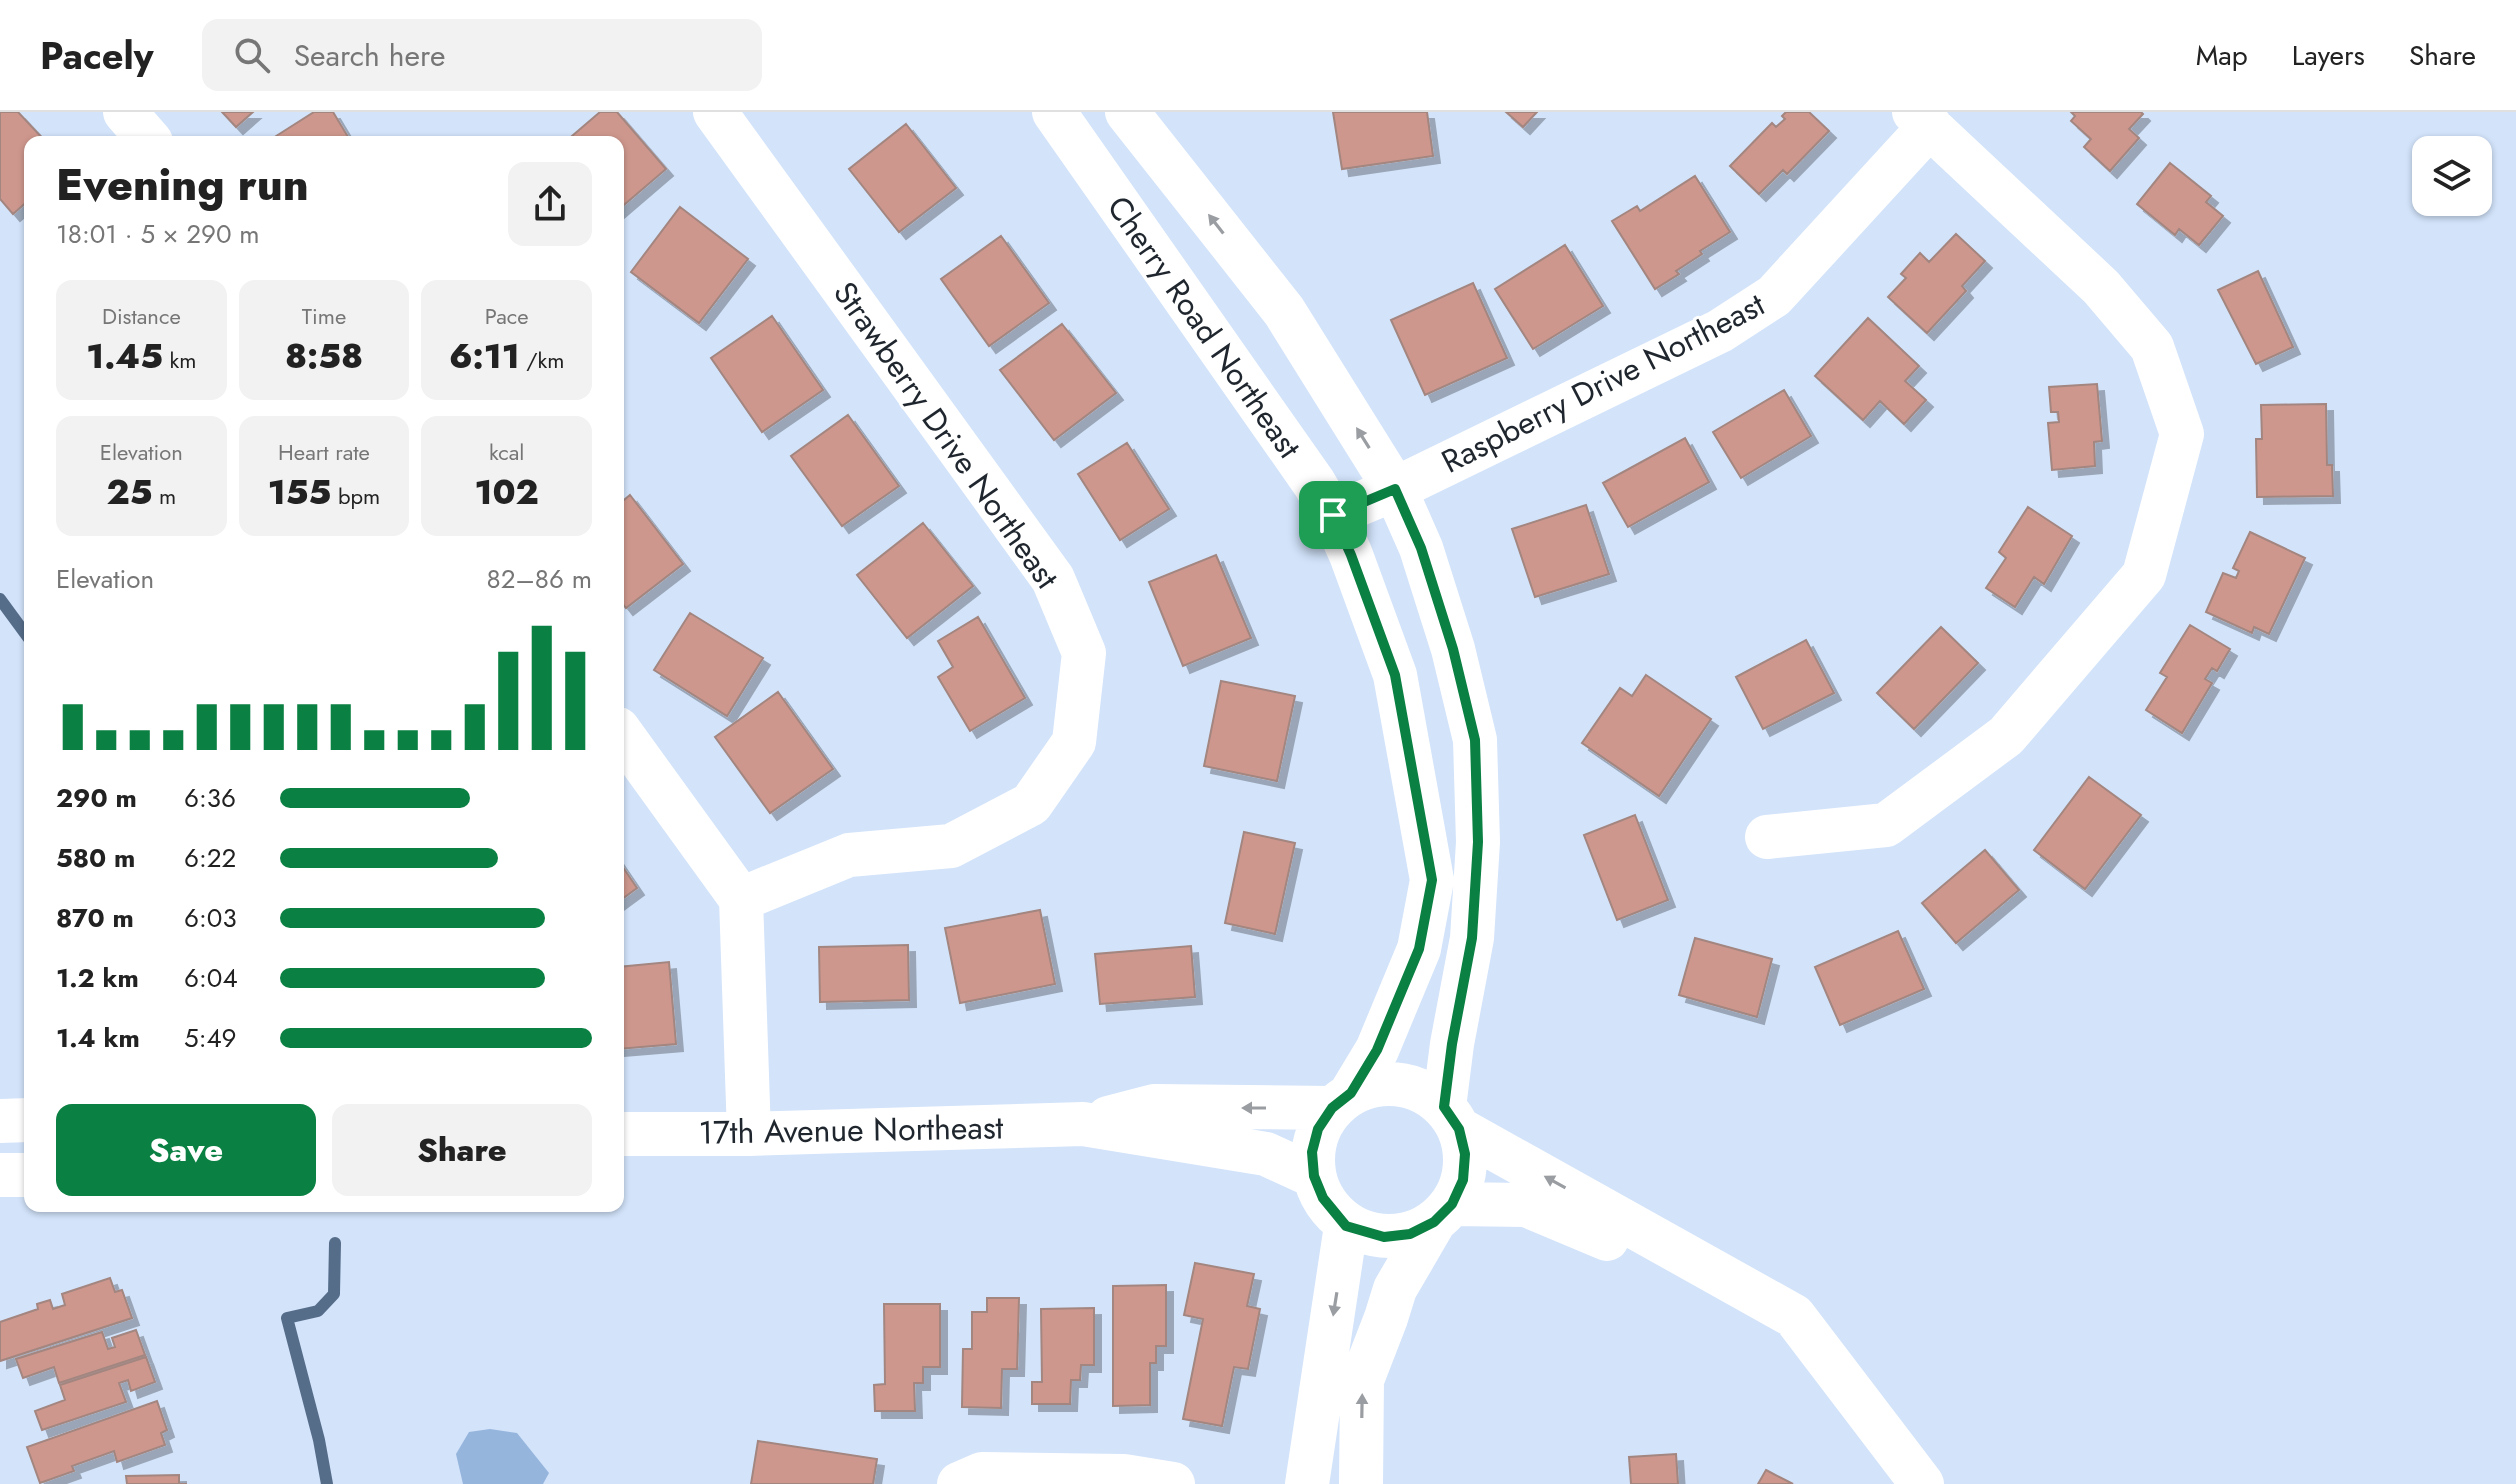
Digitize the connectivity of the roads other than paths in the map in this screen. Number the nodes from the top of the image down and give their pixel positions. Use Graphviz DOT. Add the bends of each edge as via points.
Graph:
graph roads {
  1 [pos="125,112"];
  2 [pos="715,112"];
  3 [pos="1054,112"];
  4 [pos="1127,112"];
  5 [pos="1922,119"];
  6 [pos="146,136"];
  7 [pos="1395,489"];
  8 [pos="1333,515"];
  9 [pos="624,737"];
  10 [pos="1767,837"];
  11 [pos="741,899"];
  12 [pos="1342,1100"];
  13 [pos="1451,1118"];
  14 [pos="24,1120"];
  15 [pos="0,1121"];
  16 [pos="1083,1124"];
  17 [pos="624,1134"];
  18 [pos="749,1134"];
  19 [pos="0,1175"];
  20 [pos="24,1175"];
  21 [pos="1314,1176"];
  22 [pos="1443,1213"];
  23 [pos="1346,1226"];
  24 [pos="1794,1316"];
  25 [pos="959,1484"];
  26 [pos="1173,1484"];
  27 [pos="1307,1484"];
  28 [pos="1361,1484"];
  29 [pos="1922,1484"];
  1 -- 6 [label="street"];
  2 -- 11 [label="street, Strawberry Drive Northeast" via="1053,579 1084,653 1074,742 1031,804 951,846 849,855"];
  3 -- 8 [label="street, Cherry Road Northeast"];
  7 -- 4 [label="street, Cherry Road Northeast, one-way" via="1284,311"];
  5 -- 7 [label="street, Raspberry Drive Northeast" via="1774,296 1720,331"];
  5 -- 10 [label="street" via="2101,287 2152,347 2182,434 2144,575 2006,736 1886,825"];
  7 -- 8 [label="street, Raspberry Drive Northeast"];
  7 -- 13 [label="street, Cherry Road Northeast" via="1426,562 1475,740 1478,842 1472,938 1452,1044"];
  8 -- 12 [label="street, Cherry Road Northeast" via="1395,675 1432,880 1419,949 1377,1050"];
  9 -- 11 [label="street"];
  11 -- 18 [label="street"];
  12 -- 13 [label="street" via="1373,1085 1398,1084 1423,1089"];
  12 -- 16 [label="street, 17th Avenue Northeast, one-way" via="1154,1106"];
  12 -- 21 [label="street" via="1318,1129 1312,1152"];
  13 -- 22 [label="street" via="1465,1154 1463,1180"];
  24 -- 13 [label="street, one-way"];
  14 -- 15 [label="street"];
  16 -- 18 [label="street, 17th Avenue Northeast"];
  16 -- 21 [label="street, 17th Avenue Northeast" via="1266,1154"];
  17 -- 18 [label="street, 17th Avenue Northeast"];
  19 -- 20 [label="street"];
  21 -- 23 [label="street" via="1323,1198"];
  22 -- 23 [label="street" via="1410,1234 1384,1237"];
  22 -- 24 [label="street" via="1526,1205"];
  28 -- 22 [label="street, one-way" via="1362,1380 1395,1289"];
  23 -- 27 [label="street, one-way"];
  24 -- 29 [label="street"];
  25 -- 26 [label="street" via="982,1474 1124,1476"];
}
